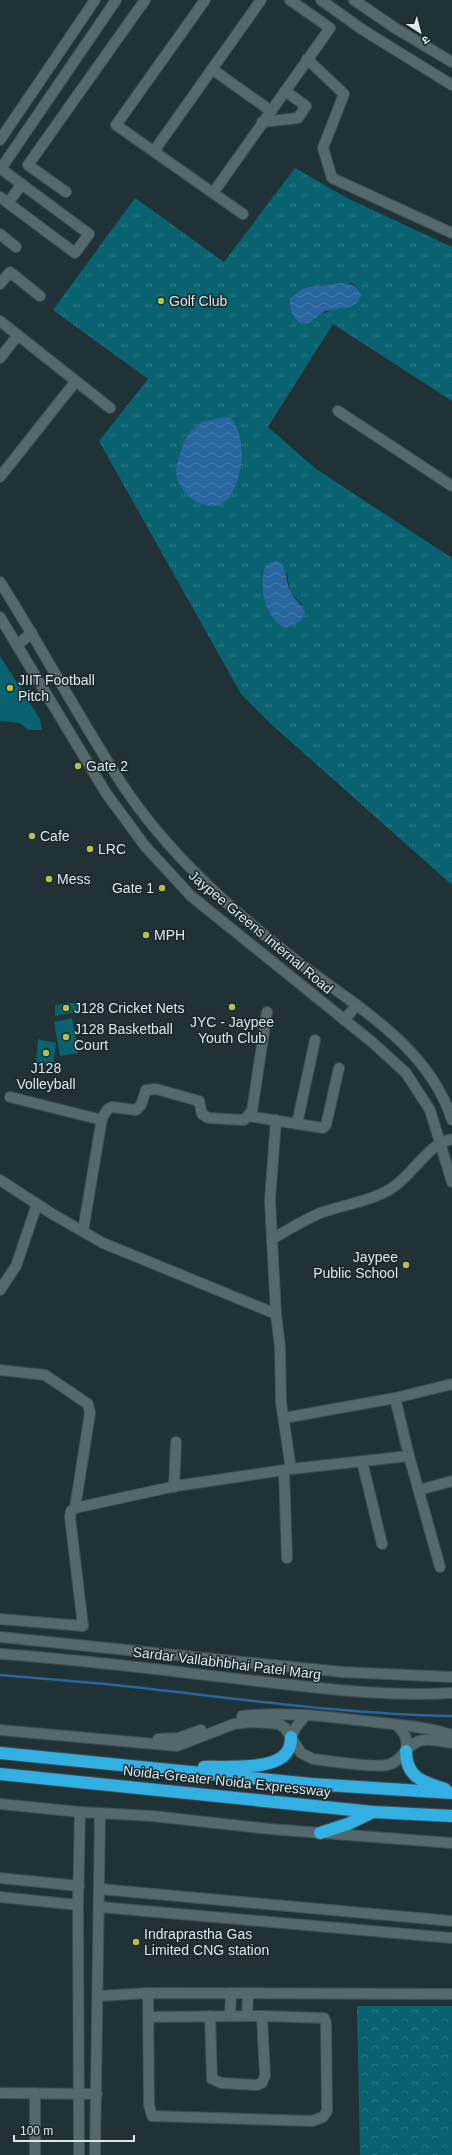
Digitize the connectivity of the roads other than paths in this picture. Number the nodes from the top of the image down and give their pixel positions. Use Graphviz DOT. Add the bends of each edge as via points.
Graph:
graph roads {
  1 [pos="95,0"];
  2 [pos="116,0"];
  3 [pos="145,0"];
  4 [pos="205,0"];
  5 [pos="261,0"];
  6 [pos="290,0"];
  7 [pos="321,0"];
  8 [pos="354,0"];
  9 [pos="307,59"];
  10 [pos="452,62"];
  11 [pos="212,69"];
  12 [pos="452,85"];
  13 [pos="285,91"];
  14 [pos="271,111"];
  15 [pos="262,122"];
  16 [pos="0,140"];
  17 [pos="154,151"];
  18 [pos="0,169"];
  19 [pos="22,184"];
  20 [pos="66,192"];
  21 [pos="213,193"];
  22 [pos="4,200"];
  23 [pos="243,214"];
  24 [pos="452,233"];
  25 [pos="0,234"];
  26 [pos="16,247"];
  27 [pos="0,284"];
  28 [pos="40,296"];
  29 [pos="0,321"];
  30 [pos="18,335"];
  31 [pos="0,358"];
  32 [pos="76,381"];
  33 [pos="110,408"];
  34 [pos="338,412"];
  35 [pos="0,477"];
  36 [pos="452,486"];
  37 [pos="0,582"];
  38 [pos="0,617"];
  39 [pos="32,633"];
  40 [pos="17,644"];
  41 [pos="356,1005"];
  42 [pos="267,1012"];
  43 [pos="344,1020"];
  44 [pos="315,1040"];
  45 [pos="339,1068"];
  46 [pos="10,1097"];
  47 [pos="248,1116"];
  48 [pos="102,1118"];
  49 [pos="276,1120"];
  50 [pos="452,1120"];
  51 [pos="297,1124"];
  52 [pos="452,1139"];
  53 [pos="441,1141"];
  54 [pos="0,1180"];
  55 [pos="452,1182"];
  56 [pos="37,1204"];
  57 [pos="83,1231"];
  58 [pos="272,1239"];
  59 [pos="0,1290"];
  60 [pos="276,1314"];
  61 [pos="0,1370"];
  62 [pos="452,1384"];
  63 [pos="395,1398"];
  64 [pos="284,1418"];
  65 [pos="176,1442"];
  66 [pos="409,1456"];
  67 [pos="362,1461"];
  68 [pos="288,1470"];
  69 [pos="452,1481"];
  70 [pos="174,1486"];
  71 [pos="419,1490"];
  72 [pos="75,1508"];
  73 [pos="382,1544"];
  74 [pos="287,1558"];
  75 [pos="440,1567"];
  76 [pos="0,1619"];
  77 [pos="0,1637"];
  78 [pos="0,1654"];
  79 [pos="452,1677"];
  80 [pos="452,1693"];
  81 [pos="306,1715"];
  82 [pos="397,1725"];
  83 [pos="0,1730"];
  84 [pos="452,1735"];
  85 [pos="291,1737"];
  86 [pos="132,1741"];
  87 [pos="452,1743"];
  88 [pos="406,1751"];
  89 [pos="0,1753"];
  90 [pos="171,1770"];
  91 [pos="0,1774"];
  92 [pos="452,1792"];
  93 [pos="0,1804"];
  94 [pos="80,1812"];
  95 [pos="373,1812"];
  96 [pos="100,1813"];
  97 [pos="452,1816"];
  98 [pos="320,1833"];
  99 [pos="452,1843"];
  100 [pos="0,1878"];
  101 [pos="79,1886"];
  102 [pos="100,1889"];
  103 [pos="0,1897"];
  104 [pos="78,1905"];
  105 [pos="100,1907"];
  106 [pos="452,1921"];
  107 [pos="452,1938"];
  108 [pos="148,1993"];
  109 [pos="231,1994"];
  110 [pos="248,1994"];
  111 [pos="452,1994"];
  112 [pos="99,1996"];
  113 [pos="210,2016"];
  114 [pos="230,2016"];
  115 [pos="248,2016"];
  116 [pos="262,2016"];
  117 [pos="149,2017"];
  118 [pos="0,2093"];
  119 [pos="35,2093"];
  120 [pos="77,2094"];
  121 [pos="97,2094"];
  122 [pos="35,2155"];
  123 [pos="79,2155"];
  124 [pos="95,2155"];
  1 -- 16 [label="street"];
  2 -- 18 [label="street"];
  3 -- 20 [label="street" via="28,165"];
  4 -- 17 [label="street" via="116,125"];
  5 -- 11 [label="street"];
  6 -- 9 [label="street" via="330,28"];
  7 -- 12 [label="street" via="363,30"];
  8 -- 10 [label="street"];
  9 -- 13 [label="street"];
  9 -- 24 [label="street" via="344,94 323,148 332,178"];
  11 -- 14 [label="street"];
  11 -- 17 [label="street"];
  13 -- 14 [label="street"];
  13 -- 15 [label="street" via="306,106 298,118"];
  14 -- 15 [label="street"];
  15 -- 21 [label="street"];
  17 -- 21 [label="street"];
  18 -- 19 [label="street"];
  19 -- 22 [label="street"];
  19 -- 22 [label="street" via="89,234 75,253"];
  21 -- 23 [label="street"];
  25 -- 26 [label="street"];
  27 -- 28 [label="street" via="10,272"];
  29 -- 30 [label="street"];
  30 -- 31 [label="street"];
  30 -- 32 [label="street"];
  32 -- 33 [label="street"];
  32 -- 35 [label="street"];
  34 -- 36 [label="street"];
  37 -- 39 [label="street, Jaypee Greens Internal Road"];
  38 -- 40 [label="street, Jaypee Greens Internal Road"];
  39 -- 40 [label="street"];
  39 -- 41 [label="street, Jaypee Greens Internal Road" via="123,785 163,838 210,888 289,955"];
  40 -- 43 [label="street, Jaypee Greens Internal Road" via="106,793 145,846 191,896"];
  41 -- 43 [label="street"];
  41 -- 50 [label="street, Jaypee Greens Internal Road" via="386,1026 424,1068"];
  42 -- 47 [label="street" via="254,1105"];
  43 -- 53 [label="street, Jaypee Greens Internal Road" via="406,1073 430,1110"];
  44 -- 51 [label="street"];
  45 -- 51 [label="street" via="325,1127"];
  46 -- 48 [label="street" via="92,1118"];
  47 -- 48 [label="street" via="238,1121 208,1118 202,1114 201,1104 194,1099 150,1088 144,1092 136,1110 112,1107"];
  47 -- 49 [label="street"];
  48 -- 57 [label="street"];
  49 -- 51 [label="street"];
  49 -- 58 [label="street" via="270,1200"];
  52 -- 53 [label="street"];
  53 -- 55 [label="street, Jaypee Greens Internal Road"];
  53 -- 58 [label="street" via="411,1173 391,1189 311,1217"];
  54 -- 56 [label="street"];
  56 -- 57 [label="street"];
  56 -- 59 [label="street" via="16,1266"];
  57 -- 60 [label="street" via="149,1264"];
  58 -- 60 [label="street"];
  60 -- 64 [label="street"];
  61 -- 72 [label="street" via="44,1375 88,1404 90,1413"];
  62 -- 63 [label="street"];
  63 -- 64 [label="street"];
  63 -- 66 [label="street"];
  64 -- 68 [label="street"];
  65 -- 70 [label="street"];
  66 -- 67 [label="street"];
  66 -- 71 [label="street"];
  67 -- 68 [label="street"];
  67 -- 73 [label="street"];
  68 -- 70 [label="street"];
  68 -- 74 [label="street"];
  69 -- 71 [label="street"];
  70 -- 72 [label="street"];
  71 -- 75 [label="street"];
  72 -- 76 [label="street" via="70,1517 83,1626"];
  77 -- 79 [label="street, Sardar Vallabhbhai Patel Marg" via="342,1672"];
  78 -- 80 [label="street, Sardar Vallabhbhai Patel Marg" via="59,1658 329,1689 422,1695"];
  81 -- 82 [label="street"];
  81 -- 85 [label="street"];
  81 -- 86 [label="street" via="272,1713 243,1716 178,1738"];
  82 -- 84 [label="street"];
  82 -- 88 [label="street" via="406,1735"];
  83 -- 86 [label="street"];
  85 -- 86 [label="street" via="279,1724 251,1722 219,1728 177,1746"];
  85 -- 88 [label="street" via="302,1753 313,1759 388,1765 401,1758"];
  85 -- 90 [label="highway" via="287,1752 281,1758 259,1766"];
  87 -- 88 [label="street" via="425,1739"];
  88 -- 92 [label="highway" via="406,1762 412,1774 431,1785"];
  89 -- 90 [label="highway, Noida-Greater Noida Expressway"];
  90 -- 92 [label="highway, Noida-Greater Noida Expressway" via="341,1786"];
  91 -- 95 [label="highway, Noida-Greater Noida Expressway"];
  93 -- 94 [label="street"];
  94 -- 96 [label="street"];
  94 -- 101 [label="street"];
  95 -- 97 [label="highway, Noida-Greater Noida Expressway"];
  95 -- 98 [label="highway"];
  96 -- 98 [label="street"];
  96 -- 102 [label="street"];
  98 -- 99 [label="street"];
  100 -- 101 [label="street"];
  101 -- 104 [label="street"];
  102 -- 105 [label="street"];
  102 -- 106 [label="street"];
  103 -- 104 [label="street"];
  104 -- 120 [label="street"];
  105 -- 107 [label="street"];
  105 -- 112 [label="street"];
  108 -- 109 [label="street"];
  108 -- 112 [label="street"];
  108 -- 117 [label="street"];
  109 -- 110 [label="street"];
  109 -- 114 [label="street"];
  110 -- 111 [label="street"];
  110 -- 115 [label="street"];
  112 -- 121 [label="street"];
  113 -- 114 [label="street"];
  113 -- 116 [label="street" via="212,2079 221,2084 257,2085 262,2083 265,2076"];
  113 -- 117 [label="street"];
  114 -- 115 [label="street"];
  115 -- 116 [label="street"];
  116 -- 117 [label="street" via="324,2018 327,2111 323,2117 312,2121 152,2116 148,2105"];
  118 -- 119 [label="street"];
  119 -- 120 [label="street"];
  119 -- 122 [label="street"];
  120 -- 121 [label="street"];
  120 -- 123 [label="street"];
  121 -- 124 [label="street"];
}
